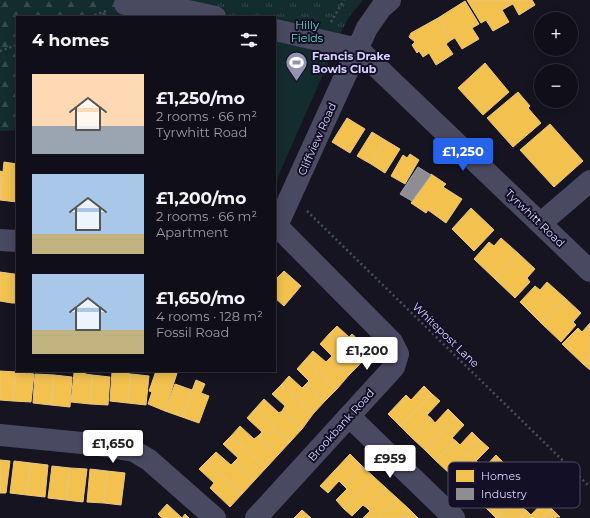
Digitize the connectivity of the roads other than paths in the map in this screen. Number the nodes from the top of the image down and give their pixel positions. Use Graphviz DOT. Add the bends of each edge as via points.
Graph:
graph roads {
  1 [pos="390,0"];
  2 [pos="125,4"];
  3 [pos="210,16"];
  4 [pos="276,30"];
  5 [pos="358,49"];
  6 [pos="590,181"];
  7 [pos="541,223"];
  8 [pos="276,228"];
  9 [pos="0,240"];
  10 [pos="16,242"];
  11 [pos="590,271"];
  12 [pos="349,416"];
  13 [pos="0,435"];
  14 [pos="215,518"];
  15 [pos="256,518"];
  16 [pos="454,518"];
  1 -- 5 [label="street, Cliffview Road" via="367,28"];
  2 -- 3 [label="street" via="159,11 188,11"];
  4 -- 5 [label="street"];
  5 -- 7 [label="street, Tyrwhitt Road"];
  5 -- 8 [label="street, Cliffview Road"];
  6 -- 7 [label="street"];
  7 -- 11 [label="street, Tyrwhitt Road"];
  8 -- 12 [label="street, Brookbank Road" via="392,342 398,354 394,368"];
  9 -- 10 [label="street"];
  12 -- 15 [label="street, Brookbank Road"];
  12 -- 16 [label="street"];
  13 -- 14 [label="street" via="134,451 149,460"];
}
